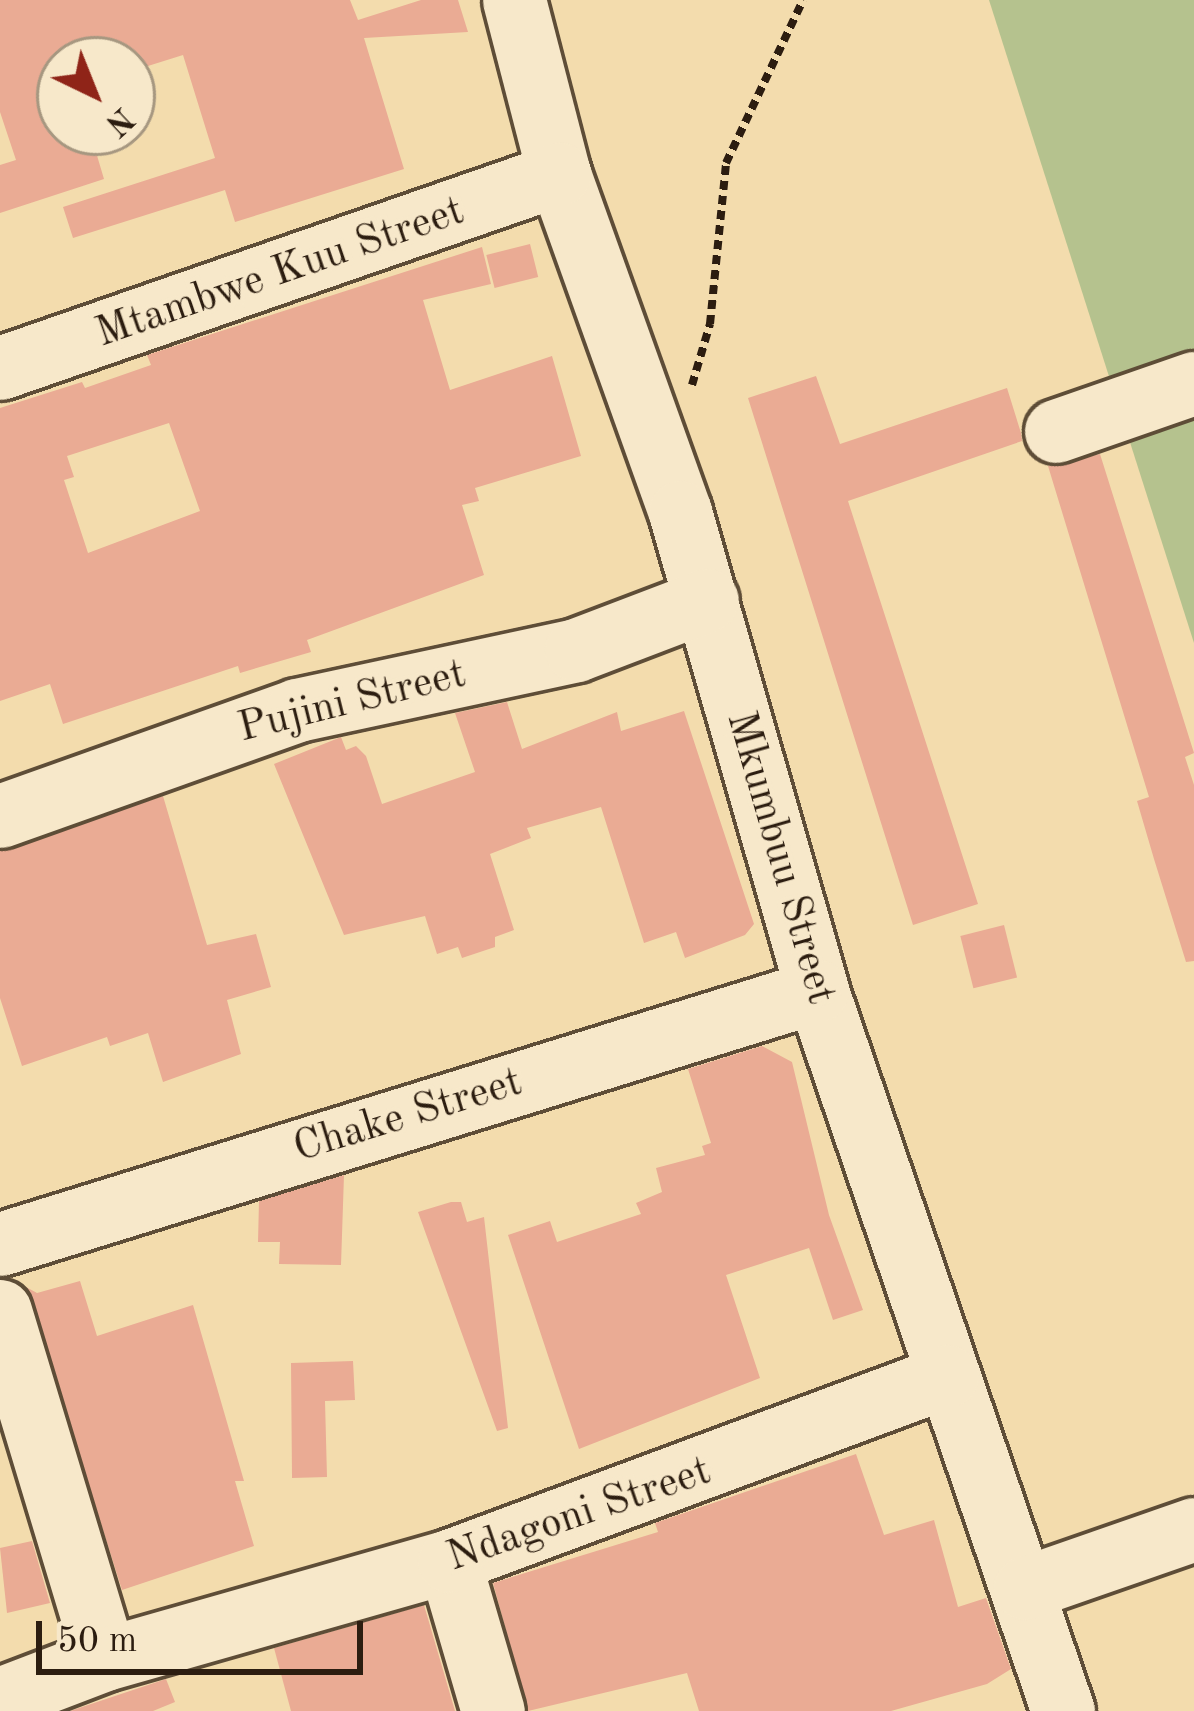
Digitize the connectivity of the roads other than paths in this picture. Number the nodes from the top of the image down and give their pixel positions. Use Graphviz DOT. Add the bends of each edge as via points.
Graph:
graph roads {
  1 [pos="514,0"];
  2 [pos="559,174"];
  3 [pos="0,368"];
  4 [pos="1194,383"];
  5 [pos="1056,431"];
  6 [pos="707,600"];
  7 [pos="0,816"];
  8 [pos="817,991"];
  9 [pos="0,1244"];
  10 [pos="0,1311"];
  11 [pos="947,1376"];
  12 [pos="1194,1529"];
  13 [pos="449,1561"];
  14 [pos="1025,1588"];
  15 [pos="88,1680"];
  16 [pos="0,1699"];
  17 [pos="493,1711"];
  18 [pos="1063,1711"];
  1 -- 2 [label="street, Mkumbuu Street"];
  2 -- 3 [label="street, Mtambwe Kuu Street"];
  2 -- 6 [label="street, Mkumbuu Street"];
  4 -- 5 [label="street"];
  6 -- 7 [label="street, Pujini Street" via="576,650 297,710"];
  6 -- 8 [label="street, Mkumbuu Street"];
  8 -- 9 [label="street, Chake Street"];
  8 -- 11 [label="street, Mkumbuu Street"];
  10 -- 15 [label="street"];
  11 -- 13 [label="street, Ndagoni Street"];
  11 -- 14 [label="street, Mkumbuu Street"];
  12 -- 14 [label="street"];
  13 -- 15 [label="street, Ndagoni Street"];
  13 -- 17 [label="street"];
  14 -- 18 [label="street, Mkumbuu Street"];
  15 -- 16 [label="street, Ndagoni Street"];
}
